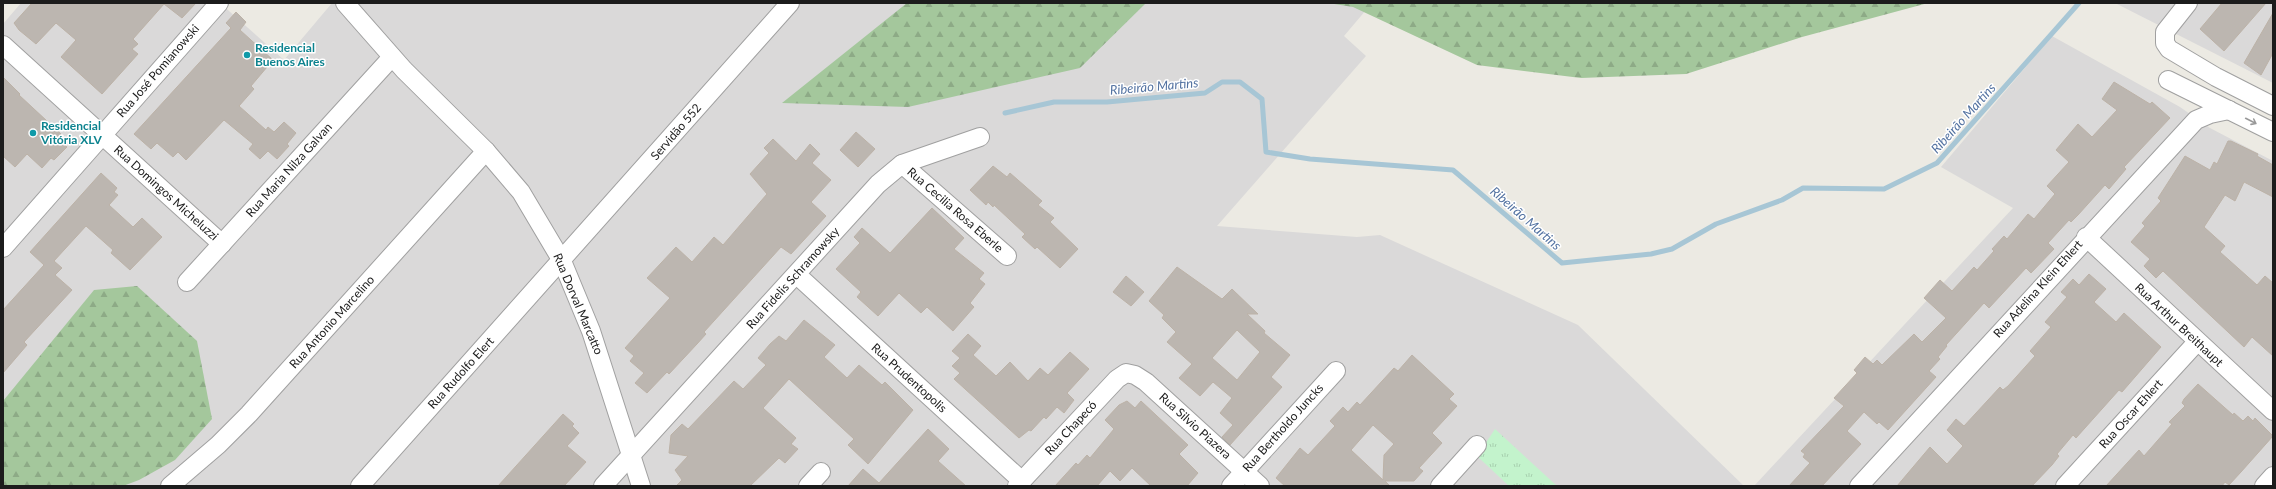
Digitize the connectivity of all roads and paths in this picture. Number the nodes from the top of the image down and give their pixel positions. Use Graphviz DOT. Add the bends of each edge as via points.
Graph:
graph roads {
  1 [pos="219,3"];
  2 [pos="344,3"];
  3 [pos="790,3"];
  4 [pos="2188,3"];
  5 [pos="3,45"];
  6 [pos="392,57"];
  7 [pos="2168,80"];
  8 [pos="2239,89"];
  9 [pos="2273,106"];
  10 [pos="2228,110"];
  11 [pos="2273,132"];
  12 [pos="102,135"];
  13 [pos="980,137"];
  14 [pos="486,151"];
  15 [pos="902,164"];
  16 [pos="2086,237"];
  17 [pos="222,244"];
  18 [pos="3,248"];
  19 [pos="1008,256"];
  20 [pos="562,261"];
  21 [pos="797,275"];
  22 [pos="187,282"];
  23 [pos="2197,342"];
  24 [pos="1336,371"];
  25 [pos="1126,373"];
  26 [pos="2273,412"];
  27 [pos="1477,445"];
  28 [pos="631,455"];
  29 [pos="821,472"];
  30 [pos="1244,472"];
  31 [pos="2273,476"];
  32 [pos="1019,483"];
  33 [pos="170,486"];
  34 [pos="360,486"];
  35 [pos="603,486"];
  36 [pos="641,486"];
  37 [pos="808,486"];
  38 [pos="1231,486"];
  39 [pos="1260,486"];
  40 [pos="1440,486"];
  41 [pos="1859,486"];
  42 [pos="2064,486"];
  43 [pos="2264,486"];
  1 -- 12 [label="street, Rua José Pomianowski"];
  2 -- 6 [label="street, Rua Dorval Marcatto"];
  3 -- 20 [label="street, Servidão 552"];
  4 -- 8 [label="street" via="2168,25 2165,43 2178,55"];
  5 -- 12 [label="street, Rua Domingos Micheluzzi"];
  6 -- 14 [label="street, Rua Dorval Marcatto"];
  6 -- 17 [label="street, Rua Maria Nilza Galvan"];
  7 -- 10 [label="street"];
  8 -- 9 [label="street"];
  8 -- 10 [label="street"];
  10 -- 11 [label="street, one-way"];
  10 -- 16 [label="street, Rua Adelina Klein Ehlert" via="2196,120"];
  12 -- 17 [label="street, Rua Domingos Micheluzzi"];
  12 -- 18 [label="street, Rua José Pomianowski"];
  13 -- 15 [label="street, Rua Fidelis Schramowsky"];
  14 -- 20 [label="street, Rua Dorval Marcatto" via="521,192"];
  14 -- 33 [label="street, Rua Antonio Marcelino" via="249,414"];
  15 -- 19 [label="street, Rua Cecilia Rosa Eberle"];
  15 -- 21 [label="street, Rua Fidelis Schramowsky" via="878,184"];
  16 -- 23 [label="street, Rua Arthur Breithaupt"];
  16 -- 41 [label="street, Rua Adelina Klein Ehlert"];
  17 -- 22 [label="street, Rua Maria Nilza Galvan"];
  20 -- 28 [label="street, Rua Dorval Marcatto" via="592,331"];
  20 -- 34 [label="street, Rua Rudolfo Elert"];
  21 -- 28 [label="street, Rua Fidelis Schramowsky"];
  21 -- 32 [label="street, Rua Prudentopolis"];
  23 -- 26 [label="street, Rua Arthur Breithaupt"];
  23 -- 42 [label="street, Rua Oscar Ehlert"];
  24 -- 30 [label="street, Rua Bertholdo Juncks"];
  25 -- 30 [label="street, Rua Silvio Piazera" via="1146,382"];
  25 -- 32 [label="street, Rua Chapecó" via="1117,379"];
  27 -- 40 [label="street"];
  28 -- 35 [label="street, Rua Fidelis Schramowsky"];
  28 -- 36 [label="street, Rua Dorval Marcatto"];
  29 -- 37 [label="street"];
  30 -- 38 [label="street, Rua Bertholdo Juncks"];
  30 -- 39 [label="street, Rua Silvio Piazera"];
  31 -- 43 [label="street"];
}
